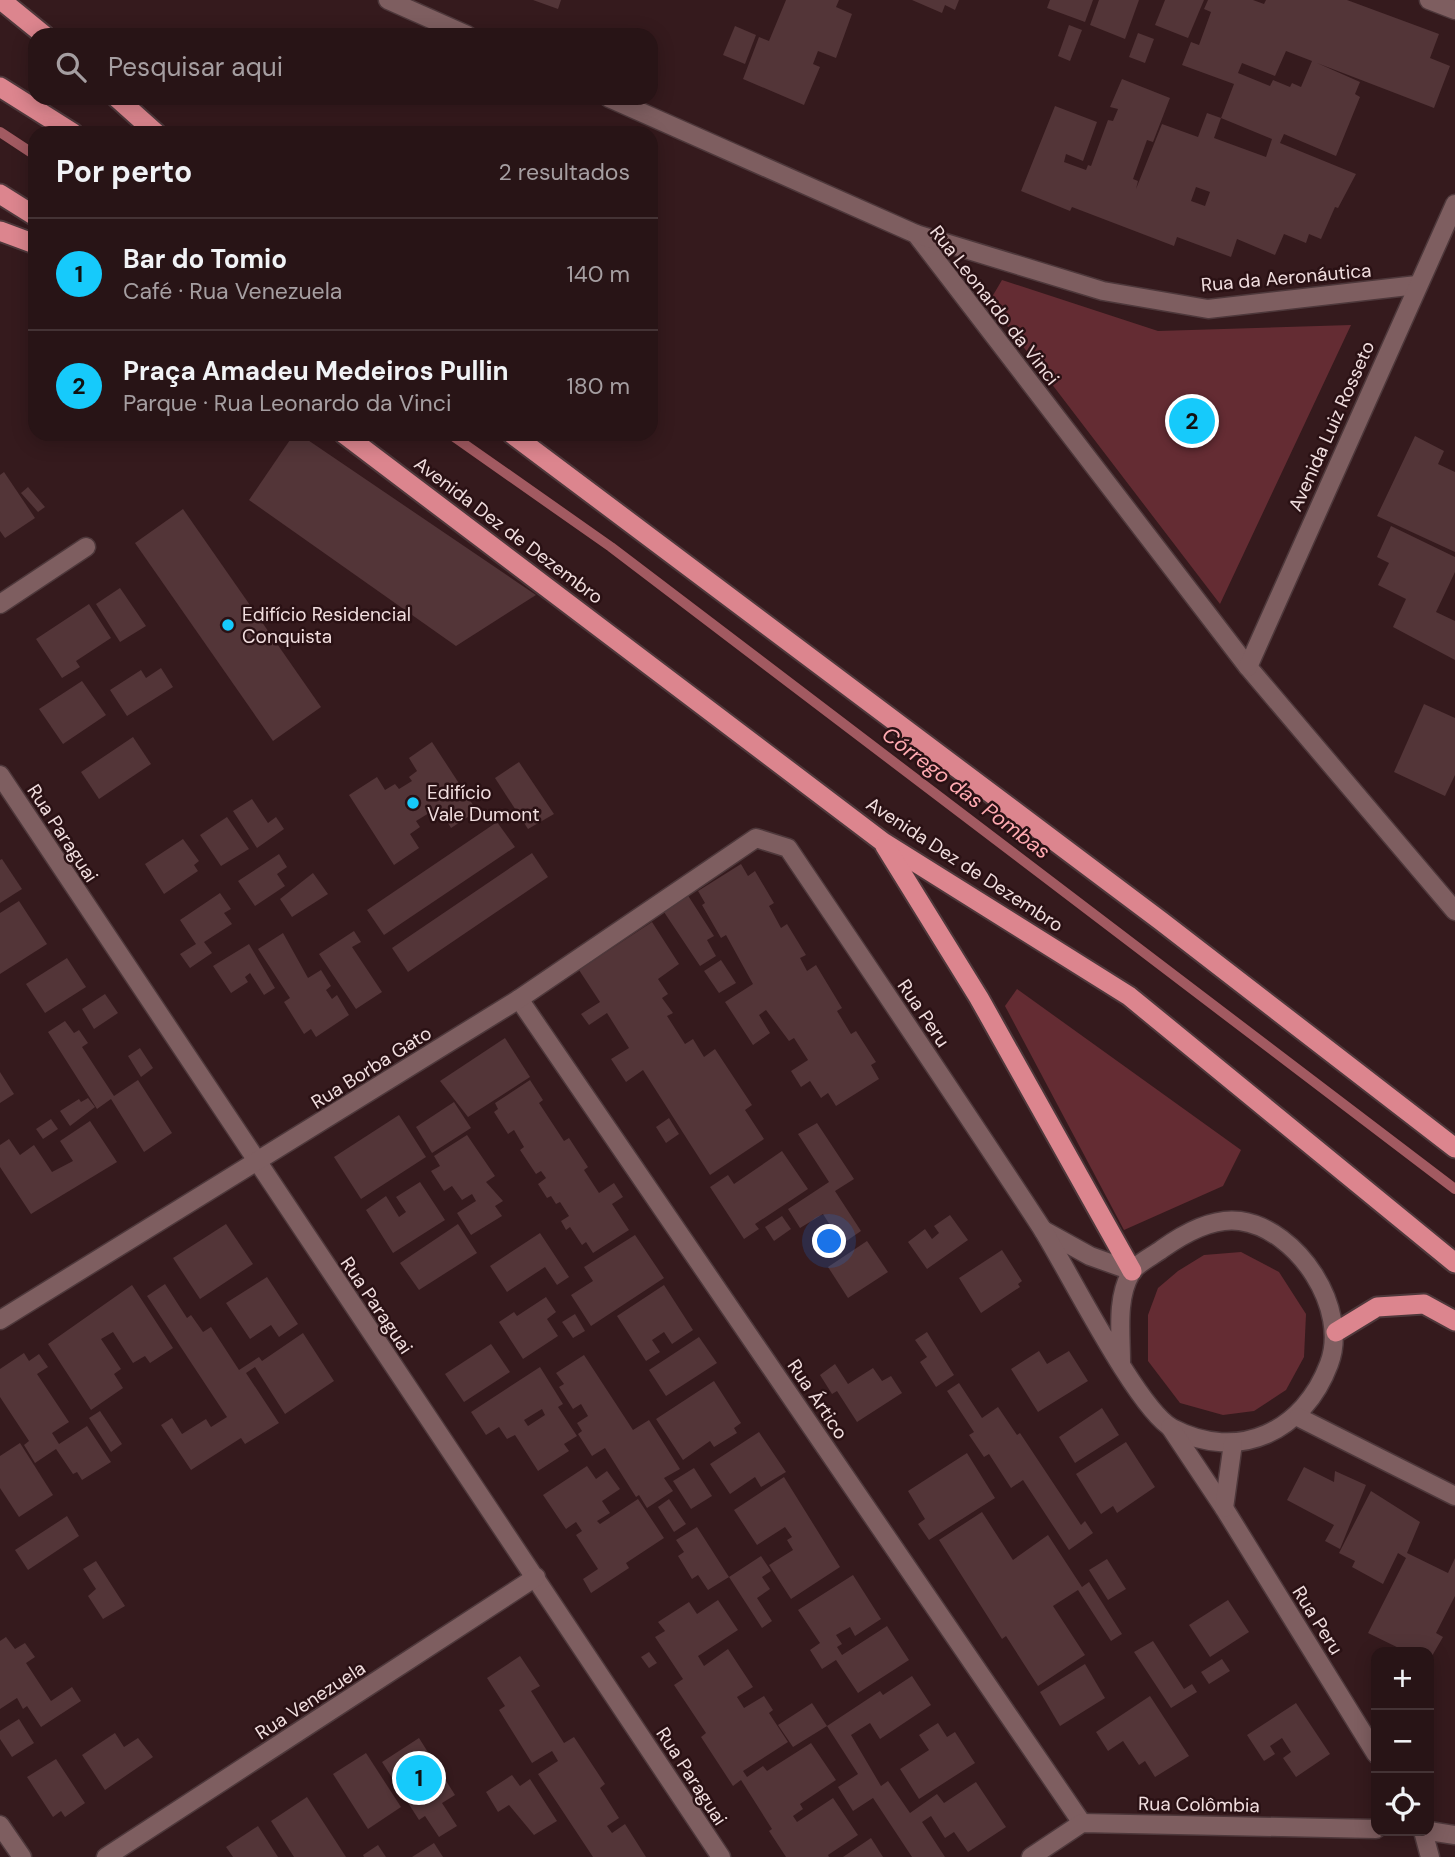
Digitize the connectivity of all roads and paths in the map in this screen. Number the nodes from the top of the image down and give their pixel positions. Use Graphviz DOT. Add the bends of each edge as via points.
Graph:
graph roads {
  1 [pos="1,0"];
  2 [pos="388,0"];
  3 [pos="1429,0"];
  4 [pos="1455,10"];
  5 [pos="35,28"];
  6 [pos="451,28"];
  7 [pos="0,87"];
  8 [pos="28,105"];
  9 [pos="28,105"];
  10 [pos="125,105"];
  11 [pos="625,105"];
  12 [pos="61,126"];
  13 [pos="148,126"];
  14 [pos="0,194"];
  15 [pos="1455,204"];
  16 [pos="28,212"];
  17 [pos="0,231"];
  18 [pos="916,234"];
  19 [pos="28,241"];
  20 [pos="1417,285"];
  21 [pos="353,441"];
  22 [pos="521,441"];
  23 [pos="86,547"];
  24 [pos="0,604"];
  25 [pos="1248,667"];
  26 [pos="0,775"];
  27 [pos="756,838"];
  28 [pos="883,842"];
  29 [pos="1455,911"];
  30 [pos="519,999"];
  31 [pos="1455,1148"];
  32 [pos="256,1164"];
  33 [pos="1043,1230"];
  34 [pos="1455,1262"];
  35 [pos="1132,1271"];
  36 [pos="0,1320"];
  37 [pos="1455,1321"];
  38 [pos="1336,1332"];
  39 [pos="1121,1362"];
  40 [pos="1298,1417"];
  41 [pos="1170,1427"];
  42 [pos="1233,1443"];
  43 [pos="1455,1496"];
  44 [pos="1224,1508"];
  45 [pos="536,1577"];
  46 [pos="1371,1746"];
  47 [pos="1082,1823"];
  48 [pos="0,1825"];
  49 [pos="1371,1829"];
  50 [pos="1434,1832"];
  51 [pos="1455,1835"];
  52 [pos="1424,1836"];
  53 [pos="22,1857"];
  54 [pos="106,1857"];
  55 [pos="721,1857"];
  56 [pos="1031,1857"];
  57 [pos="1430,1857"];
  1 -- 5 [label="highway"];
  2 -- 6 [label="street"];
  3 -- 4 [label="street"];
  7 -- 9 [label="highway"];
  8 -- 12 [label="highway"];
  10 -- 13 [label="highway"];
  11 -- 18 [label="street, Rua Leonardo da Vinci"];
  14 -- 16 [label="highway"];
  15 -- 20 [label="street, Avenida Luiz Rosseto"];
  17 -- 19 [label="highway"];
  18 -- 20 [label="street, Rua da Aeronáutica" via="1103,291 1208,309"];
  18 -- 25 [label="street, Rua Leonardo da Vinci"];
  20 -- 25 [label="street, Avenida Luiz Rosseto"];
  21 -- 28 [label="highway, Avenida Dez de Dezembro"];
  22 -- 31 [label="highway"];
  23 -- 24 [label="street"];
  25 -- 29 [label="street"];
  26 -- 32 [label="street, Rua Paraguai"];
  27 -- 30 [label="street, Rua Borba Gato"];
  27 -- 33 [label="street, Rua Peru" via="788,848"];
  28 -- 34 [label="highway, Avenida Dez de Dezembro" via="1129,996"];
  28 -- 35 [label="highway" via="979,998"];
  30 -- 32 [label="street, Rua Borba Gato"];
  30 -- 47 [label="street, Rua Ártico"];
  32 -- 36 [label="street, Rua Borba Gato"];
  32 -- 45 [label="street, Rua Paraguai"];
  33 -- 35 [label="street, Rua Peru" via="1090,1256"];
  33 -- 39 [label="street, Rua Peru"];
  35 -- 38 [label="street" via="1175,1239 1207,1224 1240,1221 1285,1241 1309,1266 1328,1302"];
  35 -- 39 [label="street" via="1120,1308"];
  37 -- 38 [label="highway" via="1424,1304 1377,1307"];
  38 -- 40 [label="street" via="1321,1386"];
  39 -- 41 [label="street" via="1142,1397"];
  40 -- 42 [label="street" via="1273,1433"];
  40 -- 43 [label="street"];
  41 -- 42 [label="street" via="1205,1440"];
  41 -- 44 [label="street, Rua Peru"];
  42 -- 44 [label="street"];
  44 -- 46 [label="street, Rua Peru"];
  45 -- 54 [label="street, Rua Venezuela"];
  45 -- 55 [label="street, Rua Paraguai"];
  47 -- 49 [label="street, Rua Colômbia"];
  47 -- 56 [label="street"];
  48 -- 53 [label="street"];
  50 -- 51 [label="street"];
  52 -- 57 [label="street"];
}
